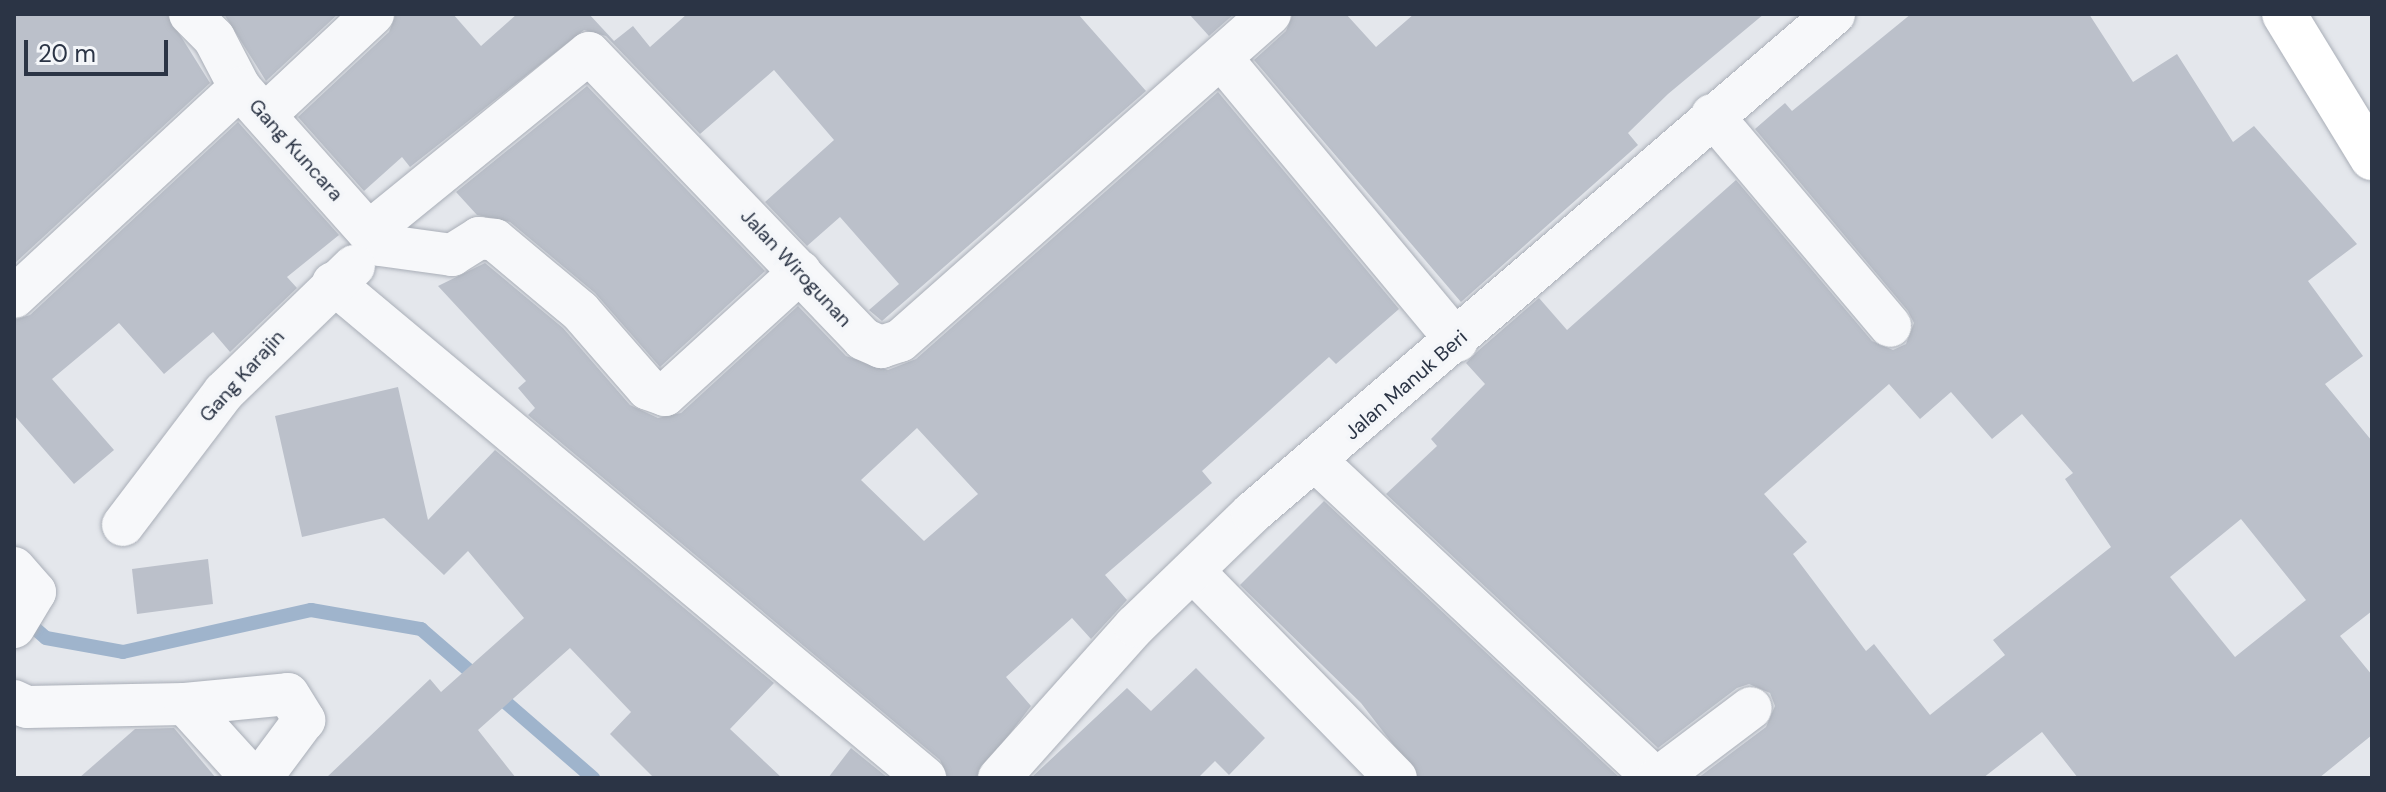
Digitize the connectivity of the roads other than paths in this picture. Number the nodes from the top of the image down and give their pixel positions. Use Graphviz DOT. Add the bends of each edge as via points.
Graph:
graph roads {
  1 [pos="190,14"];
  2 [pos="373,14"];
  3 [pos="1270,14"];
  4 [pos="2284,14"];
  5 [pos="1832,15"];
  6 [pos="1222,59"];
  7 [pos="252,102"];
  8 [pos="1712,115"];
  9 [pos="2372,158"];
  10 [pos="375,238"];
  11 [pos="800,272"];
  12 [pos="333,283"];
  13 [pos="14,297"];
  14 [pos="1890,326"];
  15 [pos="1457,341"];
  16 [pos="1317,462"];
  17 [pos="123,525"];
  18 [pos="14,568"];
  19 [pos="1193,571"];
  20 [pos="19,617"];
  21 [pos="14,701"];
  22 [pos="185,704"];
  23 [pos="1751,708"];
  24 [pos="252,778"];
  25 [pos="261,778"];
  26 [pos="925,778"];
  27 [pos="999,778"];
  28 [pos="1396,778"];
  29 [pos="1656,778"];
  1 -- 7 [label="street, Gang Kuncara" via="214,38"];
  2 -- 7 [label="street"];
  3 -- 6 [label="street, Jalan Wirogunan"];
  4 -- 9 [label="main road"];
  5 -- 8 [label="street, Jalan Manuk Beri"];
  6 -- 11 [label="street, Jalan Wirogunan" via="900,341 881,347 863,339"];
  6 -- 15 [label="street"];
  7 -- 10 [label="street, Gang Kuncara"];
  7 -- 13 [label="street"];
  8 -- 14 [label="street"];
  8 -- 15 [label="street, Jalan Manuk Beri"];
  10 -- 11 [label="street" via="452,255 479,238 495,240 590,321 648,389 665,395"];
  10 -- 11 [label="street, Jalan Wirogunan" via="589,53"];
  10 -- 12 [label="street, Gang Karajin"];
  12 -- 17 [label="street, Gang Karajin" via="224,392"];
  12 -- 26 [label="street"];
  15 -- 16 [label="street, Jalan Manuk Beri"];
  16 -- 19 [label="street, Jalan Manuk Beri"];
  16 -- 29 [label="street"];
  18 -- 20 [label="street" via="35,592"];
  19 -- 27 [label="street, Jalan Manuk Beri"];
  19 -- 28 [label="street"];
  21 -- 22 [label="street" via="27,707"];
  22 -- 24 [label="street"];
  22 -- 25 [label="street" via="288,694 304,720"];
  23 -- 29 [label="street"];
}
